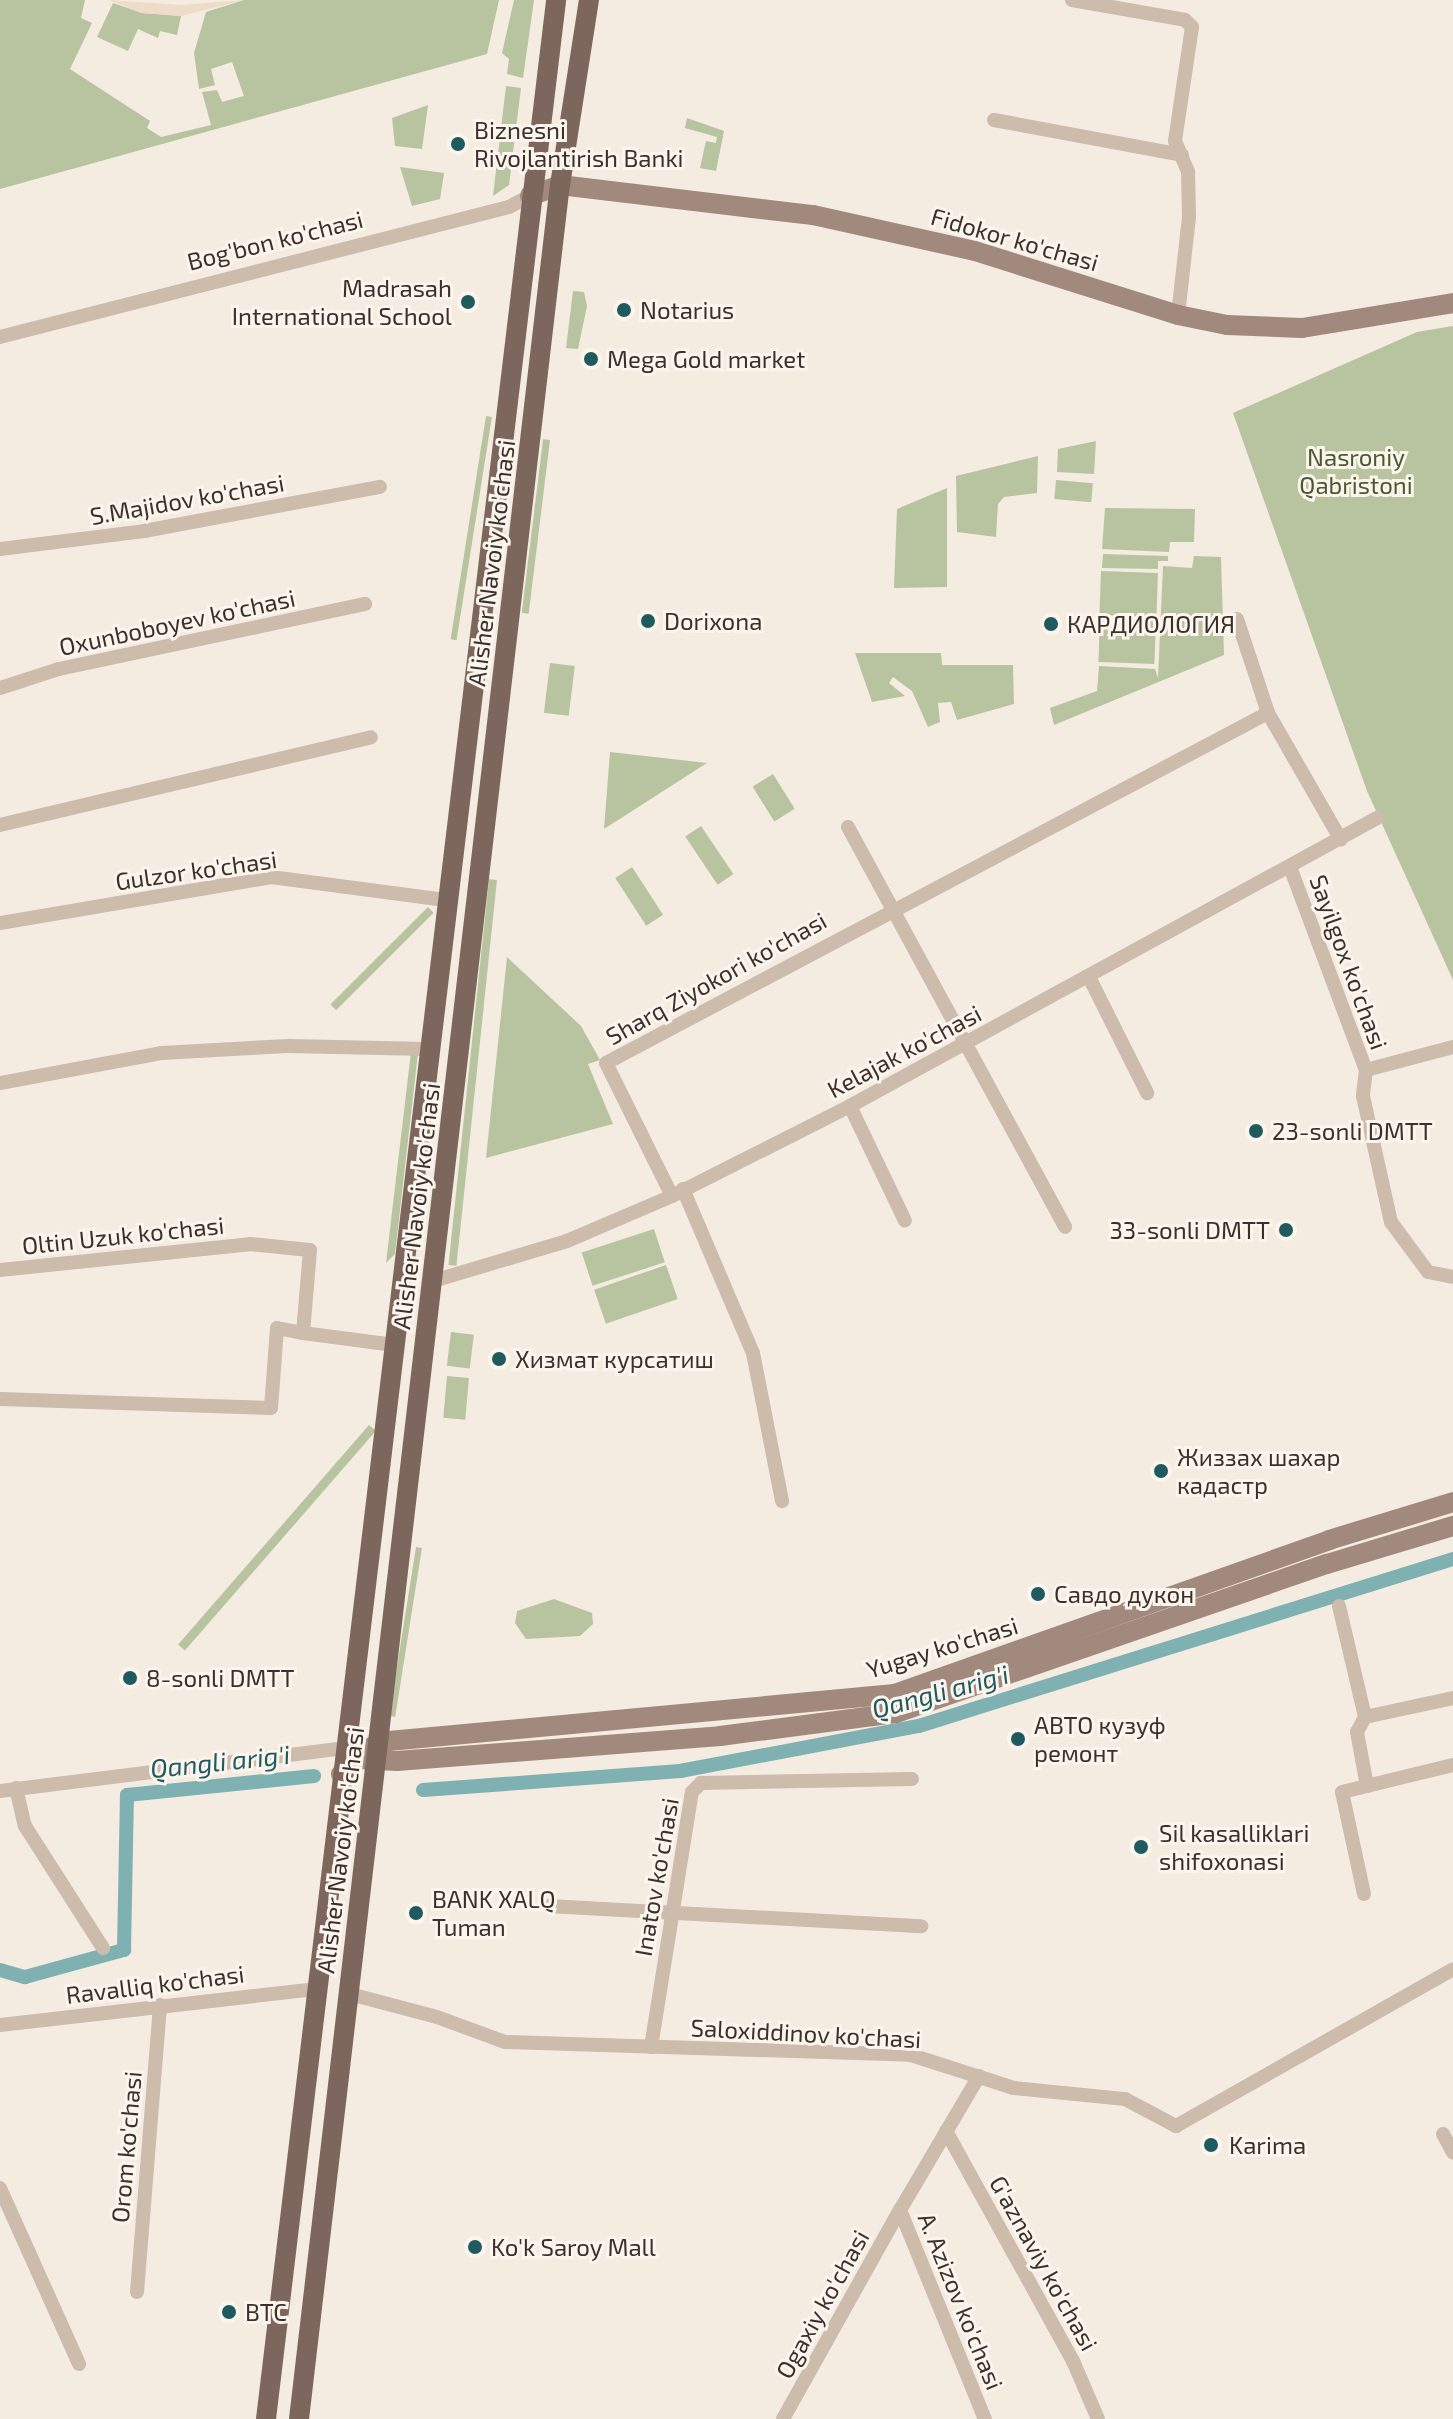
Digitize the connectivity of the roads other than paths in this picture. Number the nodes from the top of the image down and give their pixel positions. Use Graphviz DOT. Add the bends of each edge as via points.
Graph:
graph roads {
  1 [pos="556,0"];
  2 [pos="589,0"];
  3 [pos="1072,0"];
  4 [pos="1114,4"];
  5 [pos="994,120"];
  6 [pos="1182,155"];
  7 [pos="560,185"];
  8 [pos="530,196"];
  9 [pos="1453,303"];
  10 [pos="1178,315"];
  11 [pos="0,337"];
  12 [pos="380,487"];
  13 [pos="0,549"];
  14 [pos="365,604"];
  15 [pos="1237,619"];
  16 [pos="0,688"];
  17 [pos="1268,713"];
  18 [pos="371,737"];
  19 [pos="457,811"];
  20 [pos="488,814"];
  21 [pos="1377,818"];
  22 [pos="0,825"];
  23 [pos="848,827"];
  24 [pos="1341,840"];
  25 [pos="1290,867"];
  26 [pos="445,900"];
  27 [pos="893,907"];
  28 [pos="0,923"];
  29 [pos="1089,977"];
  30 [pos="969,1041"];
  31 [pos="1453,1047"];
  32 [pos="428,1049"];
  33 [pos="1366,1070"];
  34 [pos="0,1083"];
  35 [pos="1147,1093"];
  36 [pos="850,1106"];
  37 [pos="678,1193"];
  38 [pos="905,1221"];
  39 [pos="1065,1227"];
  40 [pos="0,1270"];
  41 [pos="1453,1277"];
  42 [pos="433,1281"];
  43 [pos="303,1333"];
  44 [pos="394,1345"];
  45 [pos="0,1399"];
  46 [pos="782,1501"];
  47 [pos="1453,1502"];
  48 [pos="1453,1526"];
  49 [pos="1339,1606"];
  50 [pos="1453,1698"];
  51 [pos="1365,1717"];
  52 [pos="365,1751"];
  53 [pos="1453,1765"];
  54 [pos="912,1779"];
  55 [pos="1367,1786"];
  56 [pos="16,1788"];
  57 [pos="0,1791"];
  58 [pos="1364,1894"];
  59 [pos="548,1906"];
  60 [pos="669,1913"];
  61 [pos="921,1926"];
  62 [pos="103,1948"];
  63 [pos="1453,1969"];
  64 [pos="315,1989"];
  65 [pos="350,1994"];
  66 [pos="160,2005"];
  67 [pos="0,2025"];
  68 [pos="651,2047"];
  69 [pos="979,2076"];
  70 [pos="946,2131"];
  71 [pos="1443,2134"];
  72 [pos="1453,2153"];
  73 [pos="295,2168"];
  74 [pos="329,2171"];
  75 [pos="0,2188"];
  76 [pos="900,2210"];
  77 [pos="137,2292"];
  78 [pos="79,2364"];
  79 [pos="266,2419"];
  80 [pos="299,2419"];
  81 [pos="783,2419"];
  82 [pos="985,2419"];
  83 [pos="1098,2419"];
  1 -- 8 [label="main road, Alisher Navoiy ko'chasi"];
  2 -- 7 [label="main road, Alisher Navoiy ko'chasi"];
  3 -- 4 [label="street"];
  4 -- 6 [label="street" via="1185,20 1193,39 1175,141"];
  5 -- 6 [label="street"];
  6 -- 10 [label="street" via="1189,217"];
  7 -- 8 [label="main road, Bog'bon ko'chasi"];
  7 -- 10 [label="main road, Fidokor ko'chasi" via="870,226 975,251"];
  7 -- 20 [label="main road, Alisher Navoiy ko'chasi"];
  8 -- 11 [label="street, Bog'bon ko'chasi" via="509,207"];
  8 -- 19 [label="main road, Alisher Navoiy ko'chasi"];
  9 -- 10 [label="main road, Fidokor ko'chasi" via="1302,328 1227,325"];
  12 -- 13 [label="street, S.Majidov ko'chasi" via="144,531"];
  14 -- 16 [label="street, Oxunboboyev ko'chasi" via="59,669"];
  15 -- 17 [label="street"];
  17 -- 24 [label="street"];
  17 -- 27 [label="street, Sharq Ziyokori ko'chasi"];
  18 -- 22 [label="street"];
  19 -- 20 [label="main road"];
  19 -- 26 [label="main road, Alisher Navoiy ko'chasi"];
  20 -- 42 [label="main road, Alisher Navoiy ko'chasi"];
  21 -- 24 [label="street, Kelajak ko'chasi"];
  23 -- 27 [label="street"];
  24 -- 25 [label="street, Kelajak ko'chasi"];
  25 -- 29 [label="street, Kelajak ko'chasi"];
  25 -- 33 [label="street, Sayilgox ko'chasi"];
  26 -- 28 [label="street, Gulzor ko'chasi" via="271,877"];
  26 -- 32 [label="main road, Alisher Navoiy ko'chasi"];
  27 -- 30 [label="street"];
  27 -- 37 [label="street, Sharq Ziyokori ko'chasi" via="606,1063"];
  29 -- 30 [label="street, Kelajak ko'chasi"];
  29 -- 35 [label="street"];
  30 -- 36 [label="street, Kelajak ko'chasi"];
  30 -- 39 [label="street"];
  31 -- 33 [label="street"];
  32 -- 34 [label="street" via="288,1046 162,1053"];
  32 -- 44 [label="main road, Alisher Navoiy ko'chasi"];
  33 -- 41 [label="street, Sayilgox ko'chasi" via="1363,1096 1391,1222 1428,1272"];
  36 -- 37 [label="street, Kelajak ko'chasi"];
  36 -- 38 [label="street"];
  37 -- 42 [label="street, Kelajak ko'chasi" via="567,1241"];
  37 -- 46 [label="street" via="753,1353"];
  40 -- 43 [label="street, Oltin Uzuk ko'chasi" via="250,1244 310,1250"];
  42 -- 52 [label="main road, Alisher Navoiy ko'chasi"];
  43 -- 44 [label="street"];
  43 -- 45 [label="street" via="277,1328 271,1408"];
  44 -- 52 [label="main road, Alisher Navoiy ko'chasi" via="348,1720"];
  47 -- 52 [label="main road, Yugay ko'chasi" via="1329,1540 895,1694"];
  48 -- 52 [label="main road, Yugay ko'chasi" via="1327,1564 896,1713 750,1733"];
  49 -- 51 [label="street"];
  50 -- 51 [label="street"];
  51 -- 55 [label="street" via="1357,1732"];
  52 -- 56 [label="street"];
  52 -- 64 [label="main road, Alisher Navoiy ko'chasi"];
  52 -- 65 [label="main road, Alisher Navoiy ko'chasi"];
  53 -- 55 [label="street"];
  54 -- 60 [label="street, Inatov ko'chasi" via="701,1783 692,1792"];
  55 -- 58 [label="street" via="1342,1792"];
  56 -- 57 [label="street"];
  56 -- 62 [label="street" via="25,1826"];
  59 -- 60 [label="street"];
  60 -- 61 [label="street"];
  60 -- 68 [label="street, Inatov ko'chasi"];
  63 -- 69 [label="street, Saloxiddinov ko'chasi" via="1176,2126 1125,2099 1014,2088"];
  64 -- 66 [label="street, Ravalliq ko'chasi"];
  64 -- 73 [label="main road, Alisher Navoiy ko'chasi"];
  65 -- 68 [label="street, Saloxiddinov ko'chasi" via="505,2042"];
  65 -- 74 [label="main road, Alisher Navoiy ko'chasi"];
  66 -- 67 [label="street, Ravalliq ko'chasi"];
  66 -- 77 [label="street, Orom ko'chasi"];
  68 -- 69 [label="street, Saloxiddinov ko'chasi" via="911,2055"];
  69 -- 70 [label="street, A. Azizov ko'chasi"];
  70 -- 76 [label="street, A. Azizov ko'chasi"];
  70 -- 83 [label="street, G'aznaviy ko'chasi" via="1073,2361"];
  71 -- 72 [label="street"];
  73 -- 74 [label="main road"];
  73 -- 79 [label="main road, Alisher Navoiy ko'chasi"];
  74 -- 80 [label="main road, Alisher Navoiy ko'chasi"];
  75 -- 78 [label="street"];
  76 -- 81 [label="street, Ogaxiy ko'chasi"];
  76 -- 82 [label="street, A. Azizov ko'chasi"];
}
